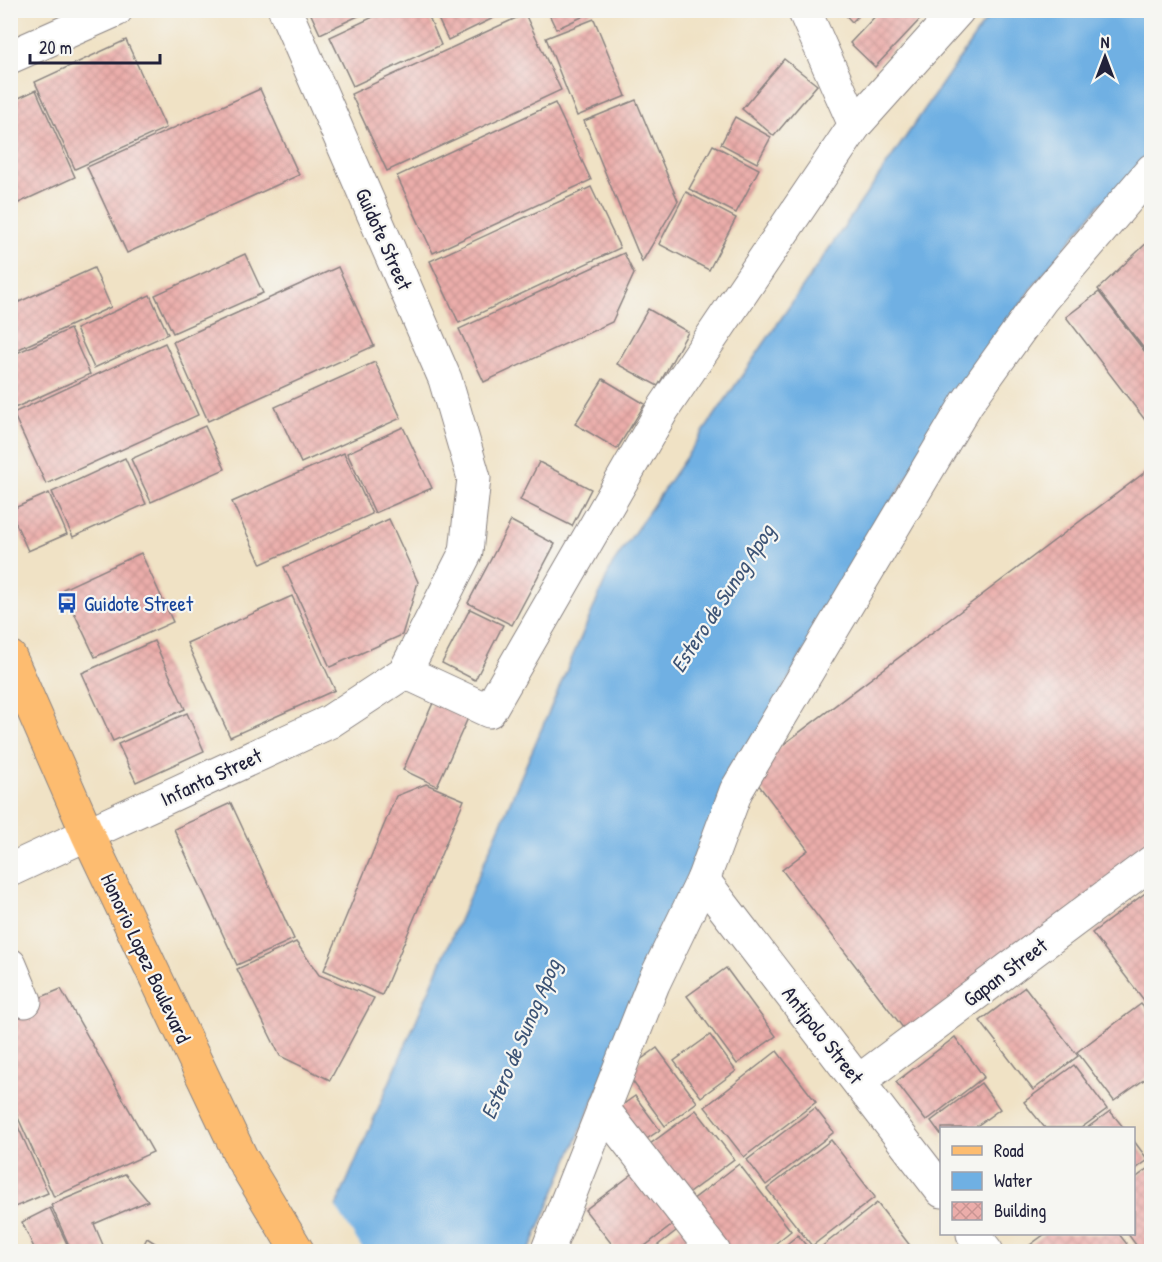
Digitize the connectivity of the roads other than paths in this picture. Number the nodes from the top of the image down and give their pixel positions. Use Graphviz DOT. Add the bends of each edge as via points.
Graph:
graph roads {
  1 [pos="116,10"];
  2 [pos="285,10"];
  3 [pos="804,10"];
  4 [pos="958,10"];
  5 [pos="10,57"];
  6 [pos="855,125"];
  7 [pos="1152,170"];
  8 [pos="10,657"];
  9 [pos="405,672"];
  10 [pos="88,835"];
  11 [pos="1152,862"];
  12 [pos="10,870"];
  13 [pos="703,880"];
  14 [pos="10,965"];
  15 [pos="26,1001"];
  16 [pos="859,1081"];
  17 [pos="603,1109"];
  18 [pos="940,1188"];
  19 [pos="975,1235"];
  20 [pos="298,1251"];
  21 [pos="548,1251"];
  22 [pos="714,1251"];
  23 [pos="987,1251"];
  1 -- 5 [label="street"];
  2 -- 9 [label="street, Guidote Street" via="445,379 474,478 466,552"];
  3 -- 6 [label="street"];
  4 -- 6 [label="street"];
  6 -- 9 [label="street" via="663,409 489,711"];
  7 -- 13 [label="street" via="1041,300 967,403 736,791"];
  8 -- 10 [label="main road, Honorio Lopez Boulevard"];
  9 -- 10 [label="street, Infanta Street" via="329,722"];
  10 -- 12 [label="street, Infanta Street"];
  10 -- 20 [label="main road, Honorio Lopez Boulevard" via="241,1158"];
  11 -- 16 [label="street, Gapan Street"];
  13 -- 16 [label="street, Antipolo Street"];
  13 -- 17 [label="street" via="653,984"];
  14 -- 15 [label="street"];
  16 -- 18 [label="street, Antipolo Street"];
  17 -- 21 [label="street"];
  17 -- 22 [label="street"];
  19 -- 23 [label="street"];
}
